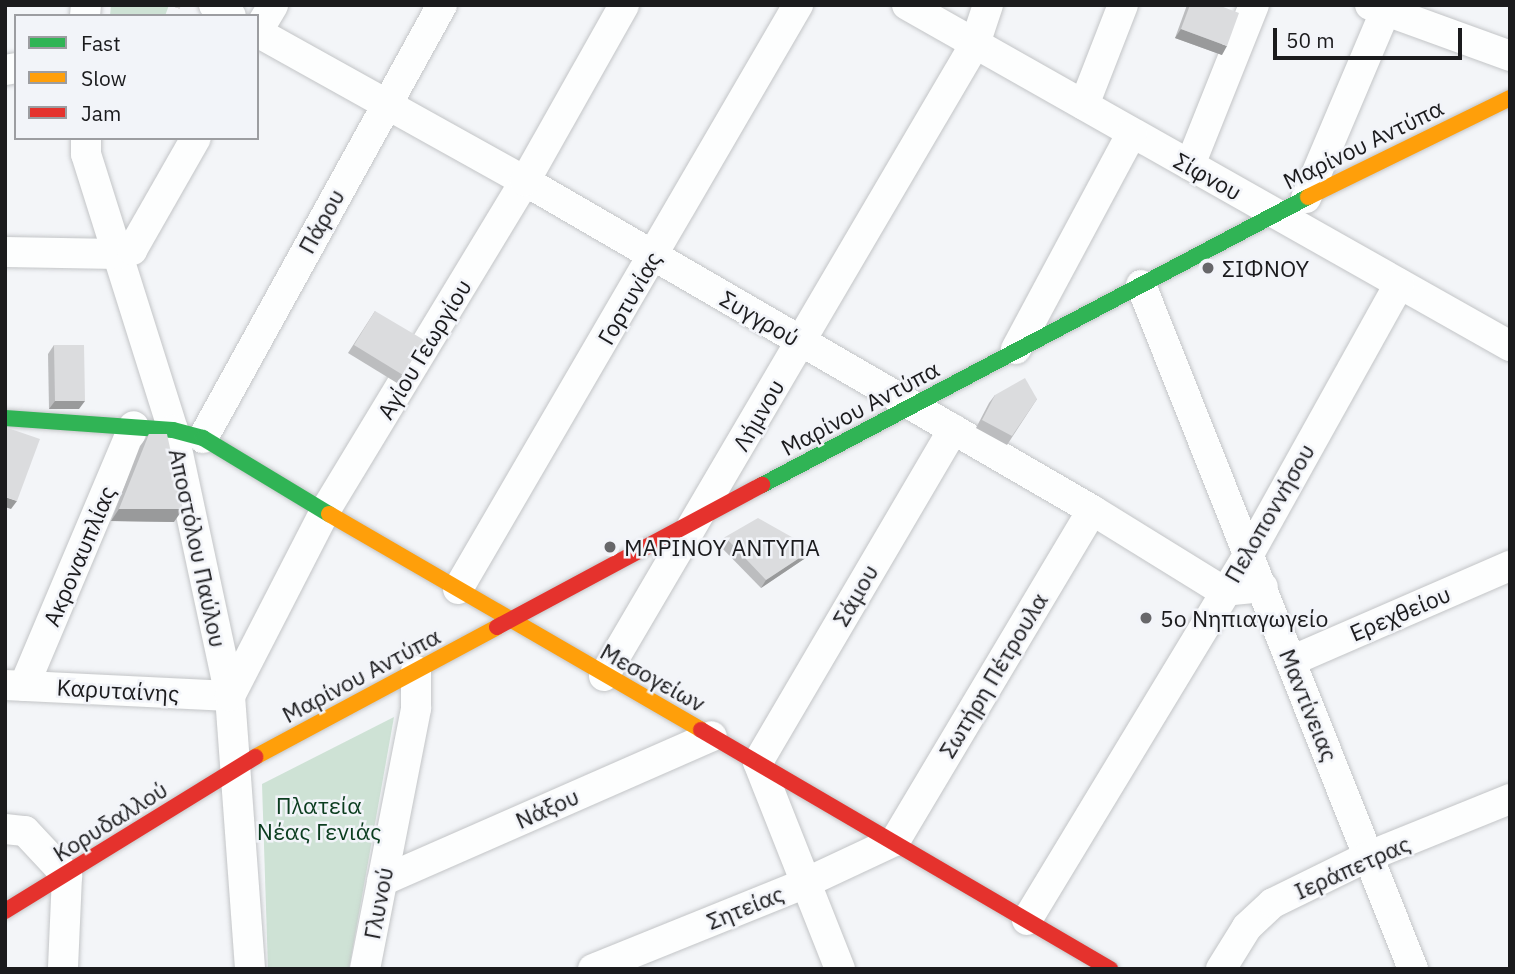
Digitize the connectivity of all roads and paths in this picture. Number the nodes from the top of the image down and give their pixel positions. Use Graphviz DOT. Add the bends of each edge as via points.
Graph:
graph roads {
  1 [pos="273,5"];
  2 [pos="442,5"];
  3 [pos="624,5"];
  4 [pos="798,5"];
  5 [pos="907,5"];
  6 [pos="988,5"];
  7 [pos="1123,5"];
  8 [pos="1254,5"];
  9 [pos="1381,7"];
  10 [pos="259,29"];
  11 [pos="259,33"];
  12 [pos="975,44"];
  13 [pos="1510,56"];
  14 [pos="1510,98"];
  15 [pos="385,103"];
  16 [pos="1084,105"];
  17 [pos="1481,112"];
  18 [pos="1510,124"];
  19 [pos="1132,133"];
  20 [pos="86,140"];
  21 [pos="195,140"];
  22 [pos="1190,165"];
  23 [pos="525,181"];
  24 [pos="1306,198"];
  25 [pos="1275,213"];
  26 [pos="5,252"];
  27 [pos="118,254"];
  28 [pos="654,256"];
  29 [pos="1399,284"];
  30 [pos="1141,285"];
  31 [pos="800,341"];
  32 [pos="1510,346"];
  33 [pos="1016,349"];
  34 [pos="911,407"];
  35 [pos="5,418"];
  36 [pos="134,426"];
  37 [pos="953,429"];
  38 [pos="173,430"];
  39 [pos="203,438"];
  40 [pos="1092,510"];
  41 [pos="325,511"];
  42 [pos="699,520"];
  43 [pos="1249,554"];
  44 [pos="1510,566"];
  45 [pos="1263,587"];
  46 [pos="458,589"];
  47 [pos="1223,591"];
  48 [pos="508,622"];
  49 [pos="1291,661"];
  50 [pos="416,671"];
  51 [pos="604,676"];
  52 [pos="14,686"];
  53 [pos="230,696"];
  54 [pos="712,736"];
  55 [pos="758,762"];
  56 [pos="237,767"];
  57 [pos="1510,799"];
  58 [pos="5,830"];
  59 [pos="895,841"];
  60 [pos="1369,856"];
  61 [pos="67,876"];
  62 [pos="382,881"];
  63 [pos="803,884"];
  64 [pos="5,911"];
  65 [pos="1027,920"];
  66 [pos="1099,967"];
  67 [pos="63,969"];
  68 [pos="250,969"];
  69 [pos="366,969"];
  70 [pos="593,969"];
  71 [pos="840,969"];
  72 [pos="1220,969"];
  73 [pos="1413,969"];
  1 -- 10 [label="street"];
  2 -- 15 [label="street, Πάρου"];
  3 -- 23 [label="street, Αγίου Γεωργίου"];
  4 -- 28 [label="street, Γορτυνίας"];
  5 -- 12 [label="street, Σίφνου"];
  6 -- 12 [label="street, Λήμνου"];
  7 -- 16 [label="street"];
  8 -- 22 [label="street"];
  9 -- 13 [label="street"];
  9 -- 24 [label="street"];
  11 -- 15 [label="street, Συγγρού"];
  12 -- 16 [label="street, Σίφνου"];
  12 -- 31 [label="street, Λήμνου"];
  14 -- 17 [label="street, Μαρίνου Αντύπα"];
  15 -- 23 [label="street, Συγγρού"];
  15 -- 39 [label="street, Πάρου"];
  16 -- 19 [label="street, Σίφνου"];
  17 -- 18 [label="street"];
  17 -- 24 [label="street, Μαρίνου Αντύπα"];
  19 -- 22 [label="street, Σίφνου"];
  19 -- 33 [label="street"];
  20 -- 27 [label="street, Αποστόλου Παύλου" via="86,154"];
  21 -- 27 [label="street" via="132,250"];
  22 -- 25 [label="street, Σίφνου"];
  23 -- 28 [label="street, Συγγρού"];
  23 -- 41 [label="street, Αγίου Γεωργίου"];
  24 -- 25 [label="street, Μαρίνου Αντύπα"];
  25 -- 29 [label="street, Σίφνου"];
  25 -- 30 [label="street, Μαρίνου Αντύπα"];
  26 -- 27 [label="street"];
  27 -- 38 [label="street, Αποστόλου Παύλου"];
  28 -- 31 [label="street, Συγγρού"];
  28 -- 46 [label="street, Γορτυνίας"];
  29 -- 32 [label="street, Σίφνου"];
  29 -- 43 [label="street, Πελοποννήσου"];
  30 -- 33 [label="street, Μαρίνου Αντύπα"];
  30 -- 43 [label="street, Μαντίνειας"];
  31 -- 34 [label="street, Συγγρού"];
  31 -- 42 [label="street, Λήμνου"];
  33 -- 34 [label="street, Μαρίνου Αντύπα"];
  34 -- 37 [label="street, Συγγρού"];
  34 -- 42 [label="street, Μαρίνου Αντύπα"];
  35 -- 36 [label="street, Μεσογείων"];
  36 -- 38 [label="street, Μεσογείων"];
  36 -- 52 [label="street, Ακροναυπλίας"];
  37 -- 40 [label="street, Συγγρού"];
  37 -- 55 [label="street, Σάμου"];
  38 -- 39 [label="street, Μεσογείων"];
  38 -- 53 [label="street, Αποστόλου Παύλου"];
  39 -- 41 [label="street, Μεσογείων"];
  40 -- 47 [label="street, Συγγρού"];
  40 -- 59 [label="street, Σωτήρη Πέτρουλα"];
  41 -- 46 [label="street, Μεσογείων"];
  41 -- 53 [label="street, Αγίου Γεωργίου"];
  42 -- 48 [label="street, Μαρίνου Αντύπα"];
  42 -- 51 [label="street, Λήμνου"];
  43 -- 45 [label="street, Μαντίνειας"];
  43 -- 47 [label="street, Πελοποννήσου"];
  44 -- 49 [label="street, Ερεχθείου"];
  45 -- 47 [label="street"];
  45 -- 49 [label="street, Μαντίνειας"];
  46 -- 48 [label="street, Μεσογείων"];
  47 -- 65 [label="street, Πελοποννήσου"];
  48 -- 50 [label="street, Μαρίνου Αντύπα"];
  48 -- 51 [label="street, Μεσογείων"];
  49 -- 60 [label="street, Μαντίνειας"];
  50 -- 56 [label="street, Μαρίνου Αντύπα"];
  50 -- 62 [label="street, Γλυνού" via="416,708"];
  51 -- 54 [label="street, Μεσογείων"];
  52 -- 53 [label="street, Καρυταίνης"];
  53 -- 56 [label="street, Αποστόλου Παύλου"];
  54 -- 55 [label="street, Μεσογείων"];
  54 -- 62 [label="street, Νάξου"];
  55 -- 59 [label="street, Μεσογείων"];
  55 -- 63 [label="street"];
  56 -- 61 [label="street, Κορυδαλλού"];
  56 -- 68 [label="street, Αποστόλου Παύλου"];
  57 -- 60 [label="street, Ιεράπετρας"];
  58 -- 61 [label="street" via="25,831"];
  59 -- 63 [label="street, Σητείας"];
  59 -- 65 [label="street, Μεσογείων"];
  60 -- 72 [label="street, Ιεράπετρας" via="1273,903 1247,927"];
  60 -- 73 [label="street, Μαντίνειας"];
  61 -- 64 [label="street, Κορυδαλλού"];
  61 -- 67 [label="street"];
  62 -- 69 [label="street, Γλυνού"];
  63 -- 70 [label="street, Σητείας"];
  63 -- 71 [label="street"];
  65 -- 66 [label="street, Μεσογείων"];
}
